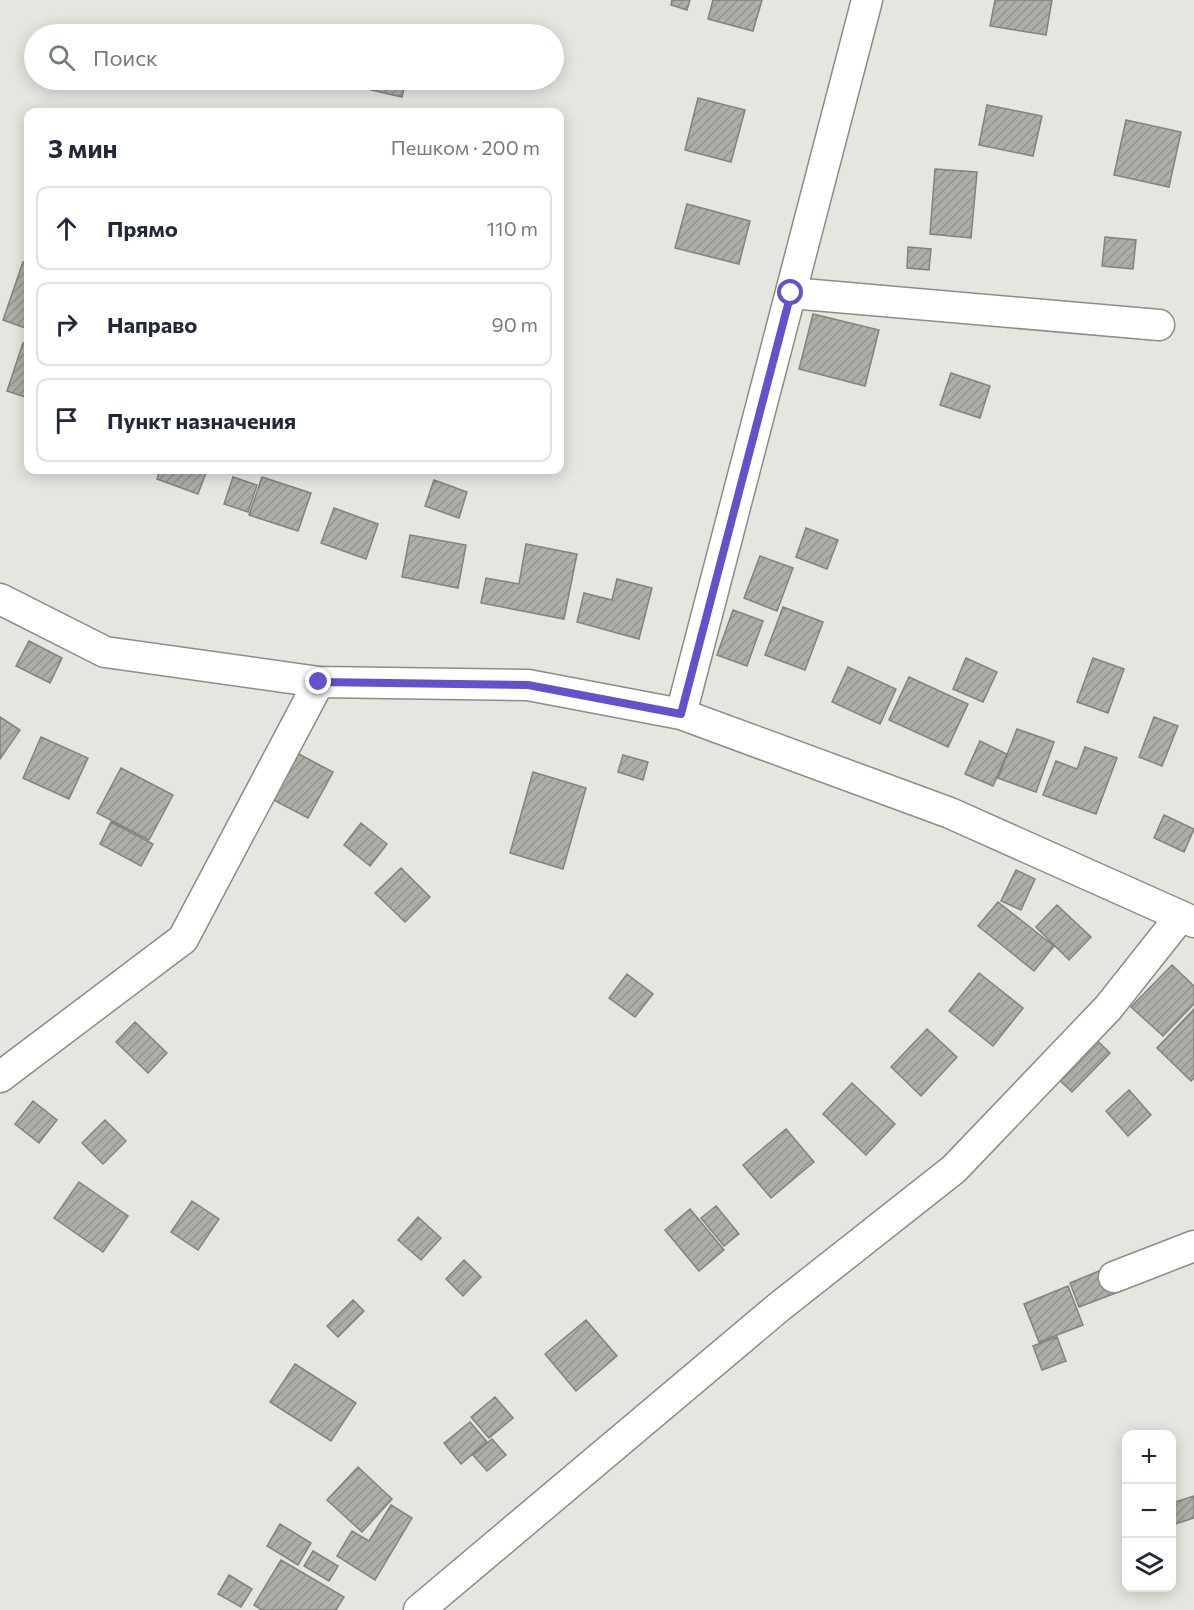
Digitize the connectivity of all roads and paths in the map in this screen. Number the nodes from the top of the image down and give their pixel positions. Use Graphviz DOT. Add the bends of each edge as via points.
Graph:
graph roads {
  1 [pos="867,0"];
  2 [pos="791,293"];
  3 [pos="1159,325"];
  4 [pos="0,599"];
  5 [pos="319,682"];
  6 [pos="681,714"];
  7 [pos="1188,919"];
  8 [pos="0,1077"];
  9 [pos="1194,1246"];
  10 [pos="1114,1277"];
  11 [pos="419,1610"];
  1 -- 2 [label="street"];
  2 -- 3 [label="street"];
  2 -- 6 [label="street"];
  4 -- 5 [label="street" via="105,652"];
  5 -- 6 [label="street" via="528,685"];
  5 -- 8 [label="street" via="183,939"];
  6 -- 7 [label="street" via="950,813"];
  7 -- 11 [label="street" via="954,1169 779,1307"];
  9 -- 10 [label="street"];
}
